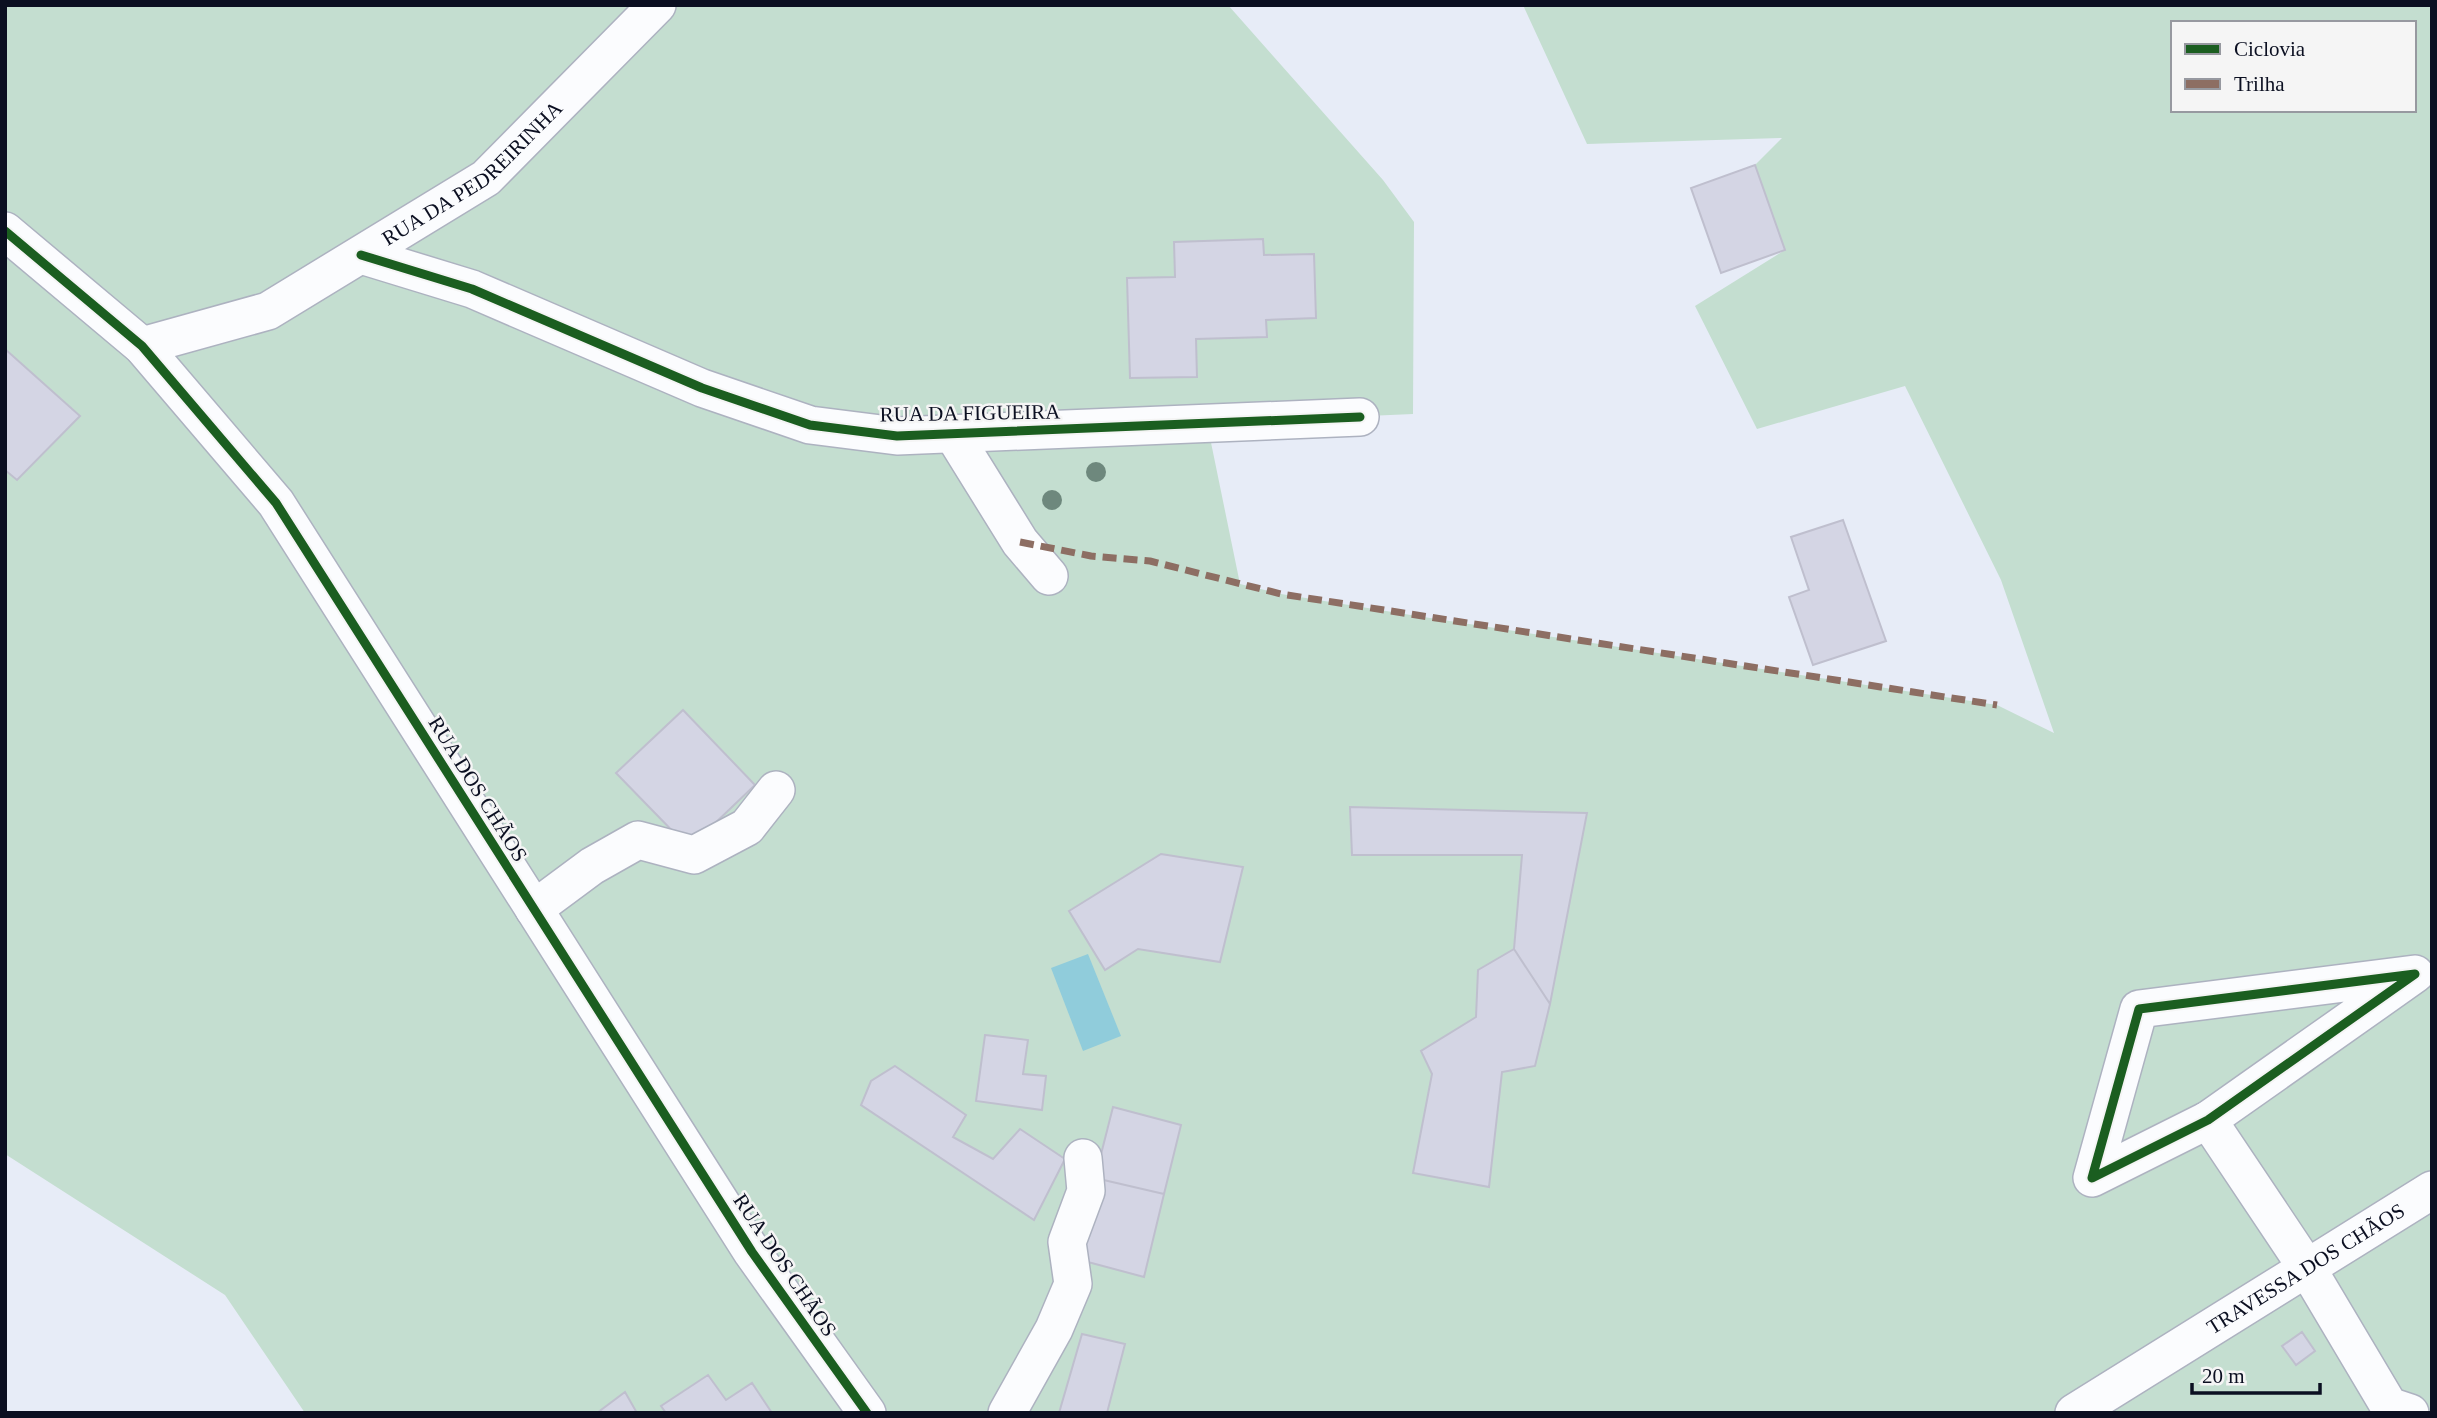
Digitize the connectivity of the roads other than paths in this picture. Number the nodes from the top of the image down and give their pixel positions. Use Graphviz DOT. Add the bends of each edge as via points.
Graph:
graph roads {
  1 [pos="657,5"];
  2 [pos="5,231"];
  3 [pos="361,255"];
  4 [pos="142,346"];
  5 [pos="1360,416"];
  6 [pos="953,434"];
  7 [pos="1049,576"];
  8 [pos="776,790"];
  9 [pos="534,909"];
  10 [pos="2208,1120"];
  11 [pos="1083,1158"];
  12 [pos="2432,1190"];
  13 [pos="2307,1268"];
  14 [pos="867,1413"];
  15 [pos="1007,1413"];
  16 [pos="2074,1413"];
  17 [pos="2410,1413"];
  1 -- 3 [label="street, RUA DA PEDREIRINHA" via="486,178"];
  2 -- 4 [label="street, RUA DOS CHÃOS"];
  3 -- 4 [label="street, RUA DA PEDREIRINHA" via="268,310"];
  3 -- 6 [label="street, RUA DA FIGUEIRA" via="472,289 702,388 810,425 897,436"];
  4 -- 9 [label="street, RUA DOS CHÃOS" via="276,503"];
  5 -- 6 [label="street, RUA DA FIGUEIRA"];
  6 -- 7 [label="street" via="1020,542"];
  8 -- 9 [label="street" via="747,827 694,855 638,841 592,866"];
  9 -- 14 [label="street, RUA DOS CHÃOS" via="752,1252"];
  10 -- 10 [label="street" via="2306,1051 2415,974 2139,1009 2092,1178"];
  10 -- 13 [label="street"];
  11 -- 15 [label="street" via="1086,1191 1067,1242 1073,1283 1054,1329"];
  12 -- 13 [label="street, TRAVESSA DOS CHÃOS"];
  13 -- 16 [label="street, TRAVESSA DOS CHÃOS"];
  13 -- 17 [label="street" via="2389,1406"];
}
